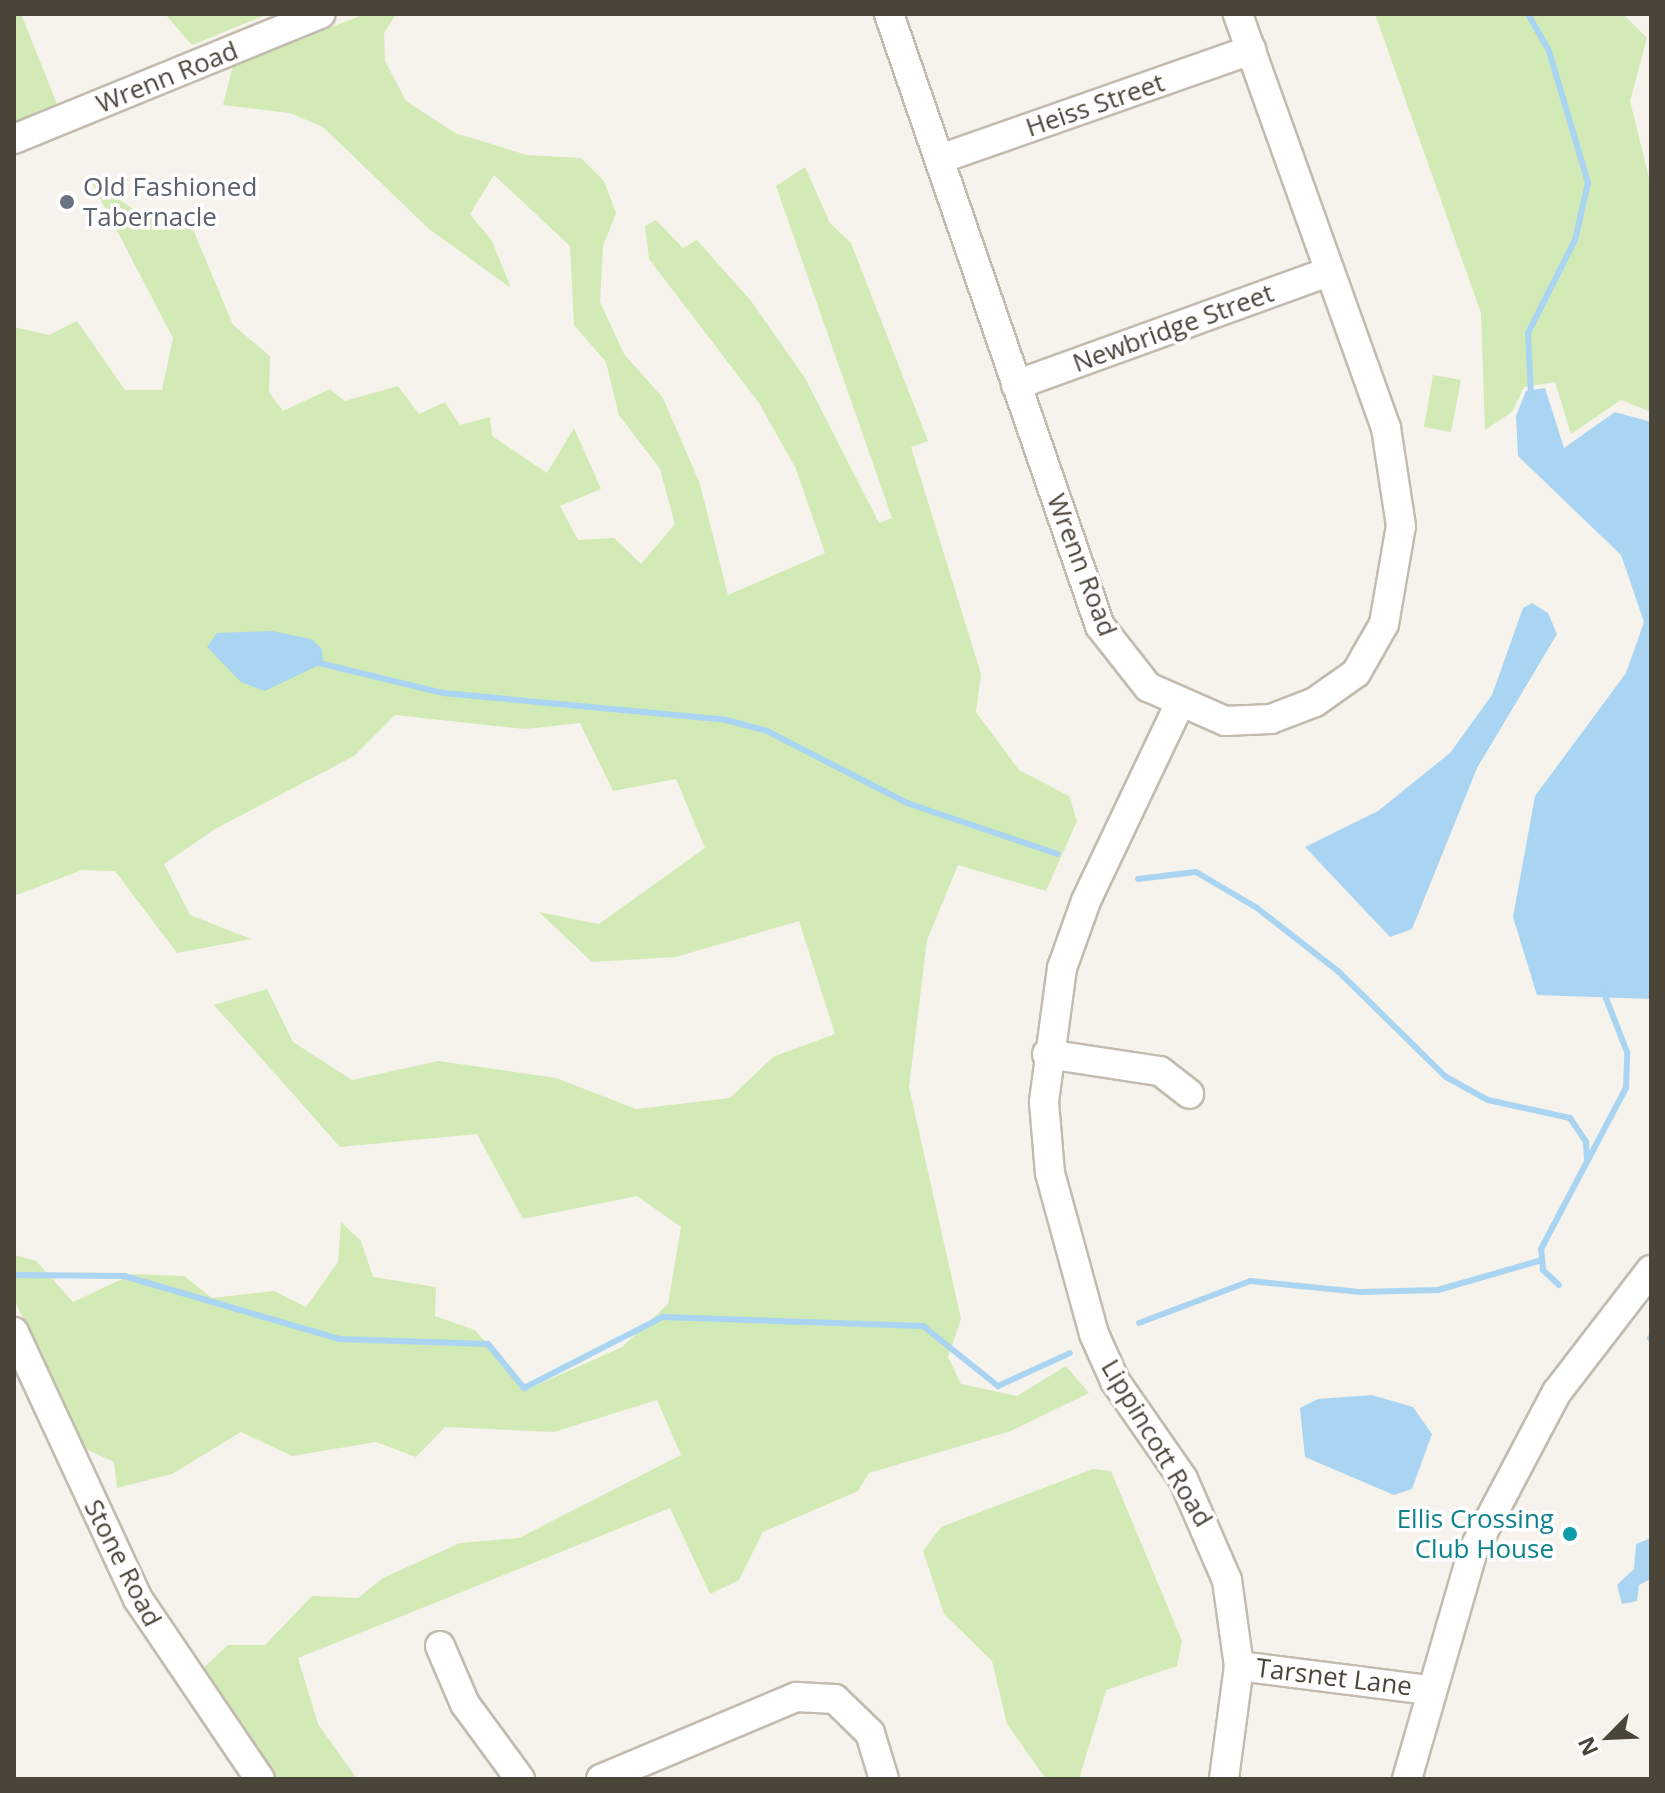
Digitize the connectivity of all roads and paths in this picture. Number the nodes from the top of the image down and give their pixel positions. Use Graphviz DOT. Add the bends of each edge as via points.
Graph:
graph roads {
  1 [pos="320,14"];
  2 [pos="889,14"];
  3 [pos="1238,14"];
  4 [pos="1251,50"];
  5 [pos="14,139"];
  6 [pos="940,159"];
  7 [pos="1329,272"];
  8 [pos="1016,385"];
  9 [pos="1179,705"];
  10 [pos="1047,1054"];
  11 [pos="1189,1094"];
  12 [pos="1651,1270"];
  13 [pos="14,1332"];
  14 [pos="440,1646"];
  15 [pos="1239,1666"];
  16 [pos="1429,1690"];
  17 [pos="260,1779"];
  18 [pos="520,1779"];
  19 [pos="601,1779"];
  20 [pos="884,1779"];
  21 [pos="1224,1779"];
  22 [pos="1407,1779"];
  1 -- 5 [label="street, Wrenn Road"];
  2 -- 6 [label="street, Wrenn Road"];
  3 -- 4 [label="street, Wrenn Road"];
  4 -- 6 [label="street, Heiss Street"];
  4 -- 7 [label="street, Wrenn Road"];
  6 -- 8 [label="street, Wrenn Road"];
  7 -- 8 [label="street, Newbridge Street"];
  7 -- 9 [label="street, Wrenn Road" via="1386,428 1397,487 1397,572 1384,624 1356,673 1300,708 1271,719 1225,721"];
  8 -- 9 [label="street, Wrenn Road" via="1100,626 1148,687"];
  9 -- 10 [label="street, Lippincott Road" via="1086,901 1062,968"];
  10 -- 11 [label="street" via="1160,1071"];
  10 -- 15 [label="street, Lippincott Road" via="1050,1173 1069,1258 1115,1381 1183,1479 1215,1541"];
  12 -- 16 [label="street" via="1589,1345 1515,1465 1473,1551"];
  13 -- 17 [label="street, Stone Road" via="138,1599"];
  14 -- 18 [label="street" via="465,1704"];
  15 -- 16 [label="street, Tarsnet Lane"];
  15 -- 21 [label="street, Lippincott Road"];
  16 -- 22 [label="street"];
  19 -- 20 [label="street" via="796,1697 835,1699 870,1733"];
}
